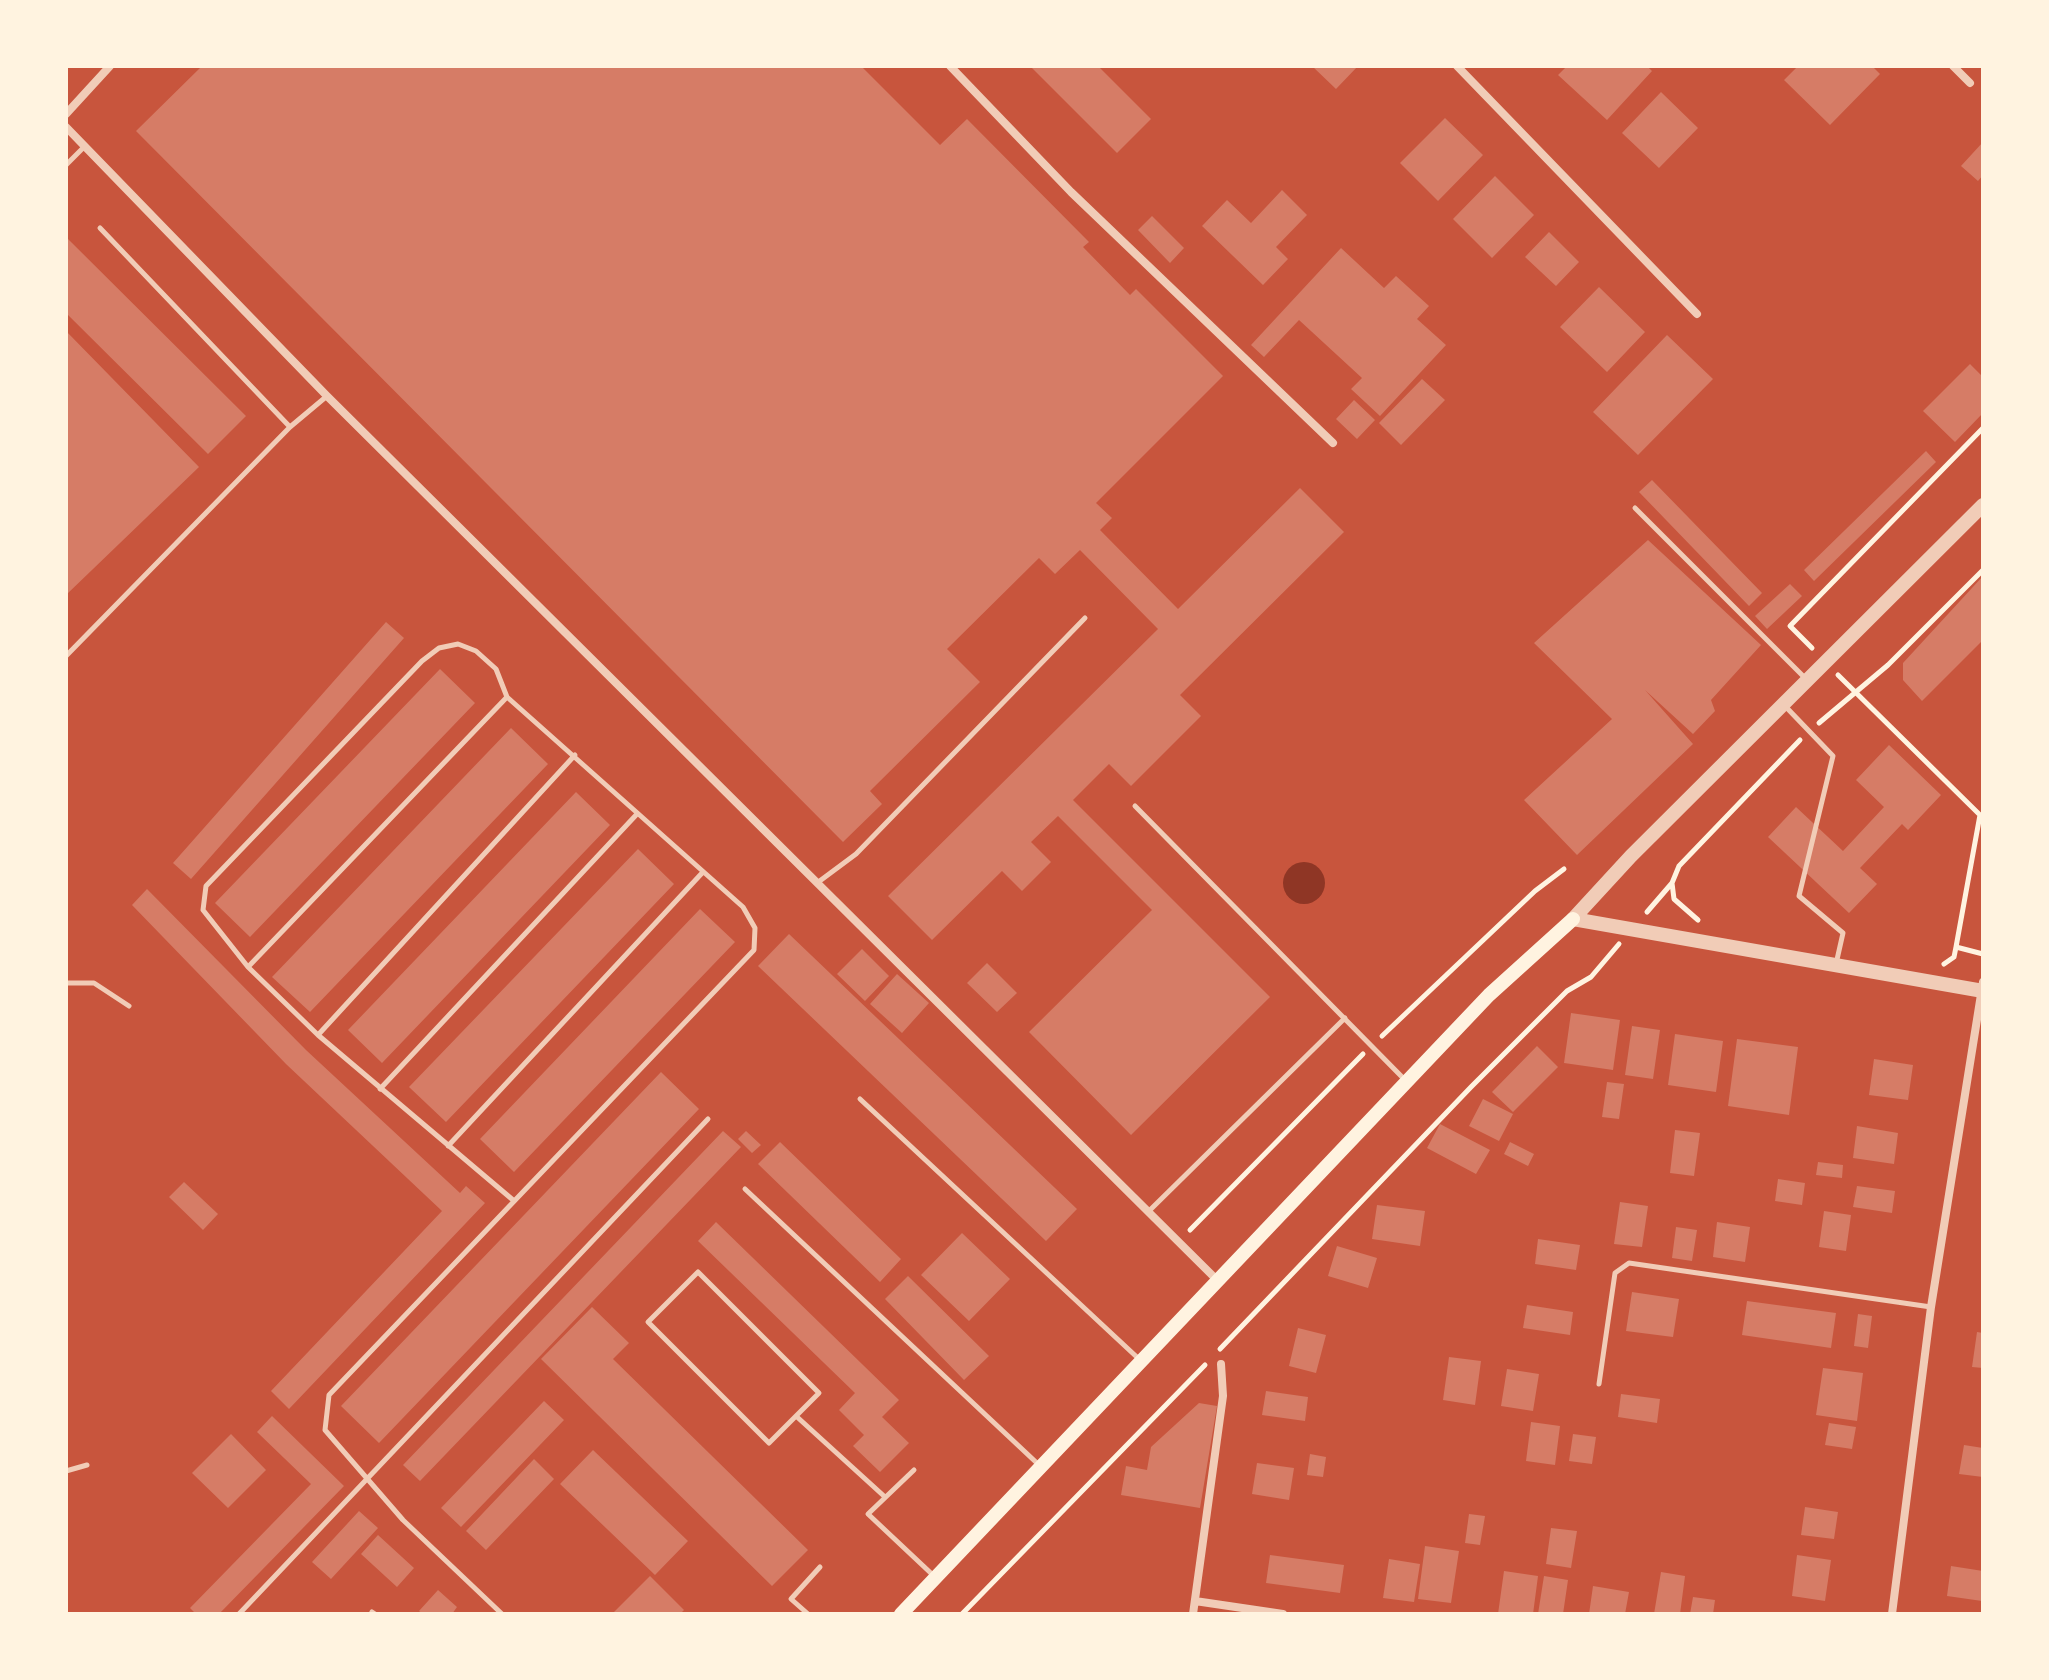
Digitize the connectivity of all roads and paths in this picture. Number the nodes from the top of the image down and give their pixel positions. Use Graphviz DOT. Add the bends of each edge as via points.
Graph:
graph roads {
  1 [pos="110,66"];
  2 [pos="950,66"];
  3 [pos="1457,66"];
  4 [pos="1953,66"];
  5 [pos="1970,83"];
  6 [pos="66,114"];
  7 [pos="66,127"];
  8 [pos="83,148"];
  9 [pos="66,165"];
  10 [pos="100,228"];
  11 [pos="1697,314"];
  12 [pos="327,396"];
  13 [pos="290,427"];
  14 [pos="1983,428"];
  15 [pos="1333,443"];
  16 [pos="1983,505"];
  17 [pos="1635,508"];
  18 [pos="1085,618"];
  19 [pos="66,656"];
  20 [pos="1826,663"];
  21 [pos="1808,681"];
  22 [pos="507,697"];
  23 [pos="1784,704"];
  24 [pos="575,755"];
  25 [pos="1135,806"];
  26 [pos="637,814"];
  27 [pos="703,872"];
  28 [pos="817,883"];
  29 [pos="1672,883"];
  30 [pos="1573,919"];
  31 [pos="1633,928"];
  32 [pos="1983,954"];
  33 [pos="1836,965"];
  34 [pos="248,967"];
  35 [pos="66,983"];
  36 [pos="1982,988"];
  37 [pos="129,1006"];
  38 [pos="1345,1018"];
  39 [pos="318,1035"];
  40 [pos="1407,1082"];
  41 [pos="380,1089"];
  42 [pos="860,1099"];
  43 [pos="708,1119"];
  44 [pos="448,1146"];
  45 [pos="745,1189"];
  46 [pos="513,1200"];
  47 [pos="1149,1211"];
  48 [pos="1217,1280"];
  49 [pos="1931,1307"];
  50 [pos="1217,1352"];
  51 [pos="1141,1361"];
  52 [pos="1208,1362"];
  53 [pos="1221,1364"];
  54 [pos="1599,1384"];
  55 [pos="796,1416"];
  56 [pos="87,1465"];
  57 [pos="1040,1467"];
  58 [pos="914,1470"];
  59 [pos="66,1471"];
  60 [pos="366,1477"];
  61 [pos="885,1497"];
  62 [pos="820,1567"];
  63 [pos="936,1577"];
  64 [pos="1195,1601"];
  65 [pos="239,1614"];
  66 [pos="502,1614"];
  67 [pos="808,1614"];
  68 [pos="901,1614"];
  69 [pos="962,1614"];
  70 [pos="1193,1614"];
  71 [pos="1283,1614"];
  72 [pos="1892,1614"];
  1 -- 6 [label="street"];
  2 -- 15 [label="street" via="1071,192"];
  3 -- 11 [label="street"];
  4 -- 5 [label="street"];
  7 -- 8 [label="street"];
  8 -- 9 [label="lane"];
  8 -- 12 [label="street"];
  10 -- 13 [label="lane"];
  12 -- 13 [label="lane"];
  12 -- 28 [label="street"];
  13 -- 19 [label="lane"];
  14 -- 20 [label="path" via="1790,626"];
  16 -- 20 [label="street"];
  17 -- 21 [label="lane"];
  18 -- 28 [label="lane" via="856,854"];
  20 -- 21 [label="street"];
  20 -- 32 [label="path" via="1980,815 1956,947"];
  21 -- 23 [label="street"];
  22 -- 24 [label="lane"];
  22 -- 34 [label="lane"];
  22 -- 34 [label="lane" via="496,669 476,651 458,644 439,648 411,672 206,886 203,910"];
  23 -- 30 [label="street"];
  23 -- 33 [label="lane" via="1833,756 1799,896 1843,933"];
  24 -- 26 [label="lane"];
  24 -- 39 [label="lane"];
  25 -- 38 [label="lane"];
  26 -- 27 [label="lane"];
  26 -- 41 [label="lane"];
  27 -- 44 [label="lane"];
  27 -- 46 [label="lane" via="743,907 755,928 754,950"];
  28 -- 47 [label="street"];
  29 -- 31 [label="path"];
  30 -- 31 [label="street"];
  30 -- 40 [label="main road" via="1489,995"];
  31 -- 33 [label="street"];
  31 -- 50 [label="path" via="1591,977 1567,991 1471,1087"];
  33 -- 36 [label="street"];
  34 -- 39 [label="lane"];
  35 -- 37 [label="lane" via="94,983"];
  36 -- 49 [label="street"];
  38 -- 40 [label="lane"];
  38 -- 47 [label="lane"];
  39 -- 41 [label="lane"];
  40 -- 48 [label="main road"];
  41 -- 44 [label="lane"];
  42 -- 51 [label="lane"];
  43 -- 60 [label="lane"];
  44 -- 46 [label="lane"];
  45 -- 57 [label="lane"];
  46 -- 60 [label="lane" via="329,1395 325,1430"];
  47 -- 48 [label="street"];
  48 -- 51 [label="main road"];
  49 -- 54 [label="lane" via="1629,1263 1615,1273"];
  49 -- 72 [label="street"];
  51 -- 57 [label="main road"];
  52 -- 69 [label="path"];
  53 -- 64 [label="street" via="1223,1396"];
  55 -- 55 [label="lane" via="819,1393 698,1272 648,1322 769,1443"];
  55 -- 61 [label="lane"];
  56 -- 59 [label="lane"];
  57 -- 63 [label="main road"];
  58 -- 61 [label="lane"];
  60 -- 65 [label="lane"];
  60 -- 66 [label="lane" via="403,1520"];
  61 -- 63 [label="lane" via="868,1514"];
  62 -- 67 [label="lane" via="791,1599"];
  63 -- 68 [label="main road"];
  64 -- 70 [label="street"];
  64 -- 71 [label="street"];
}
